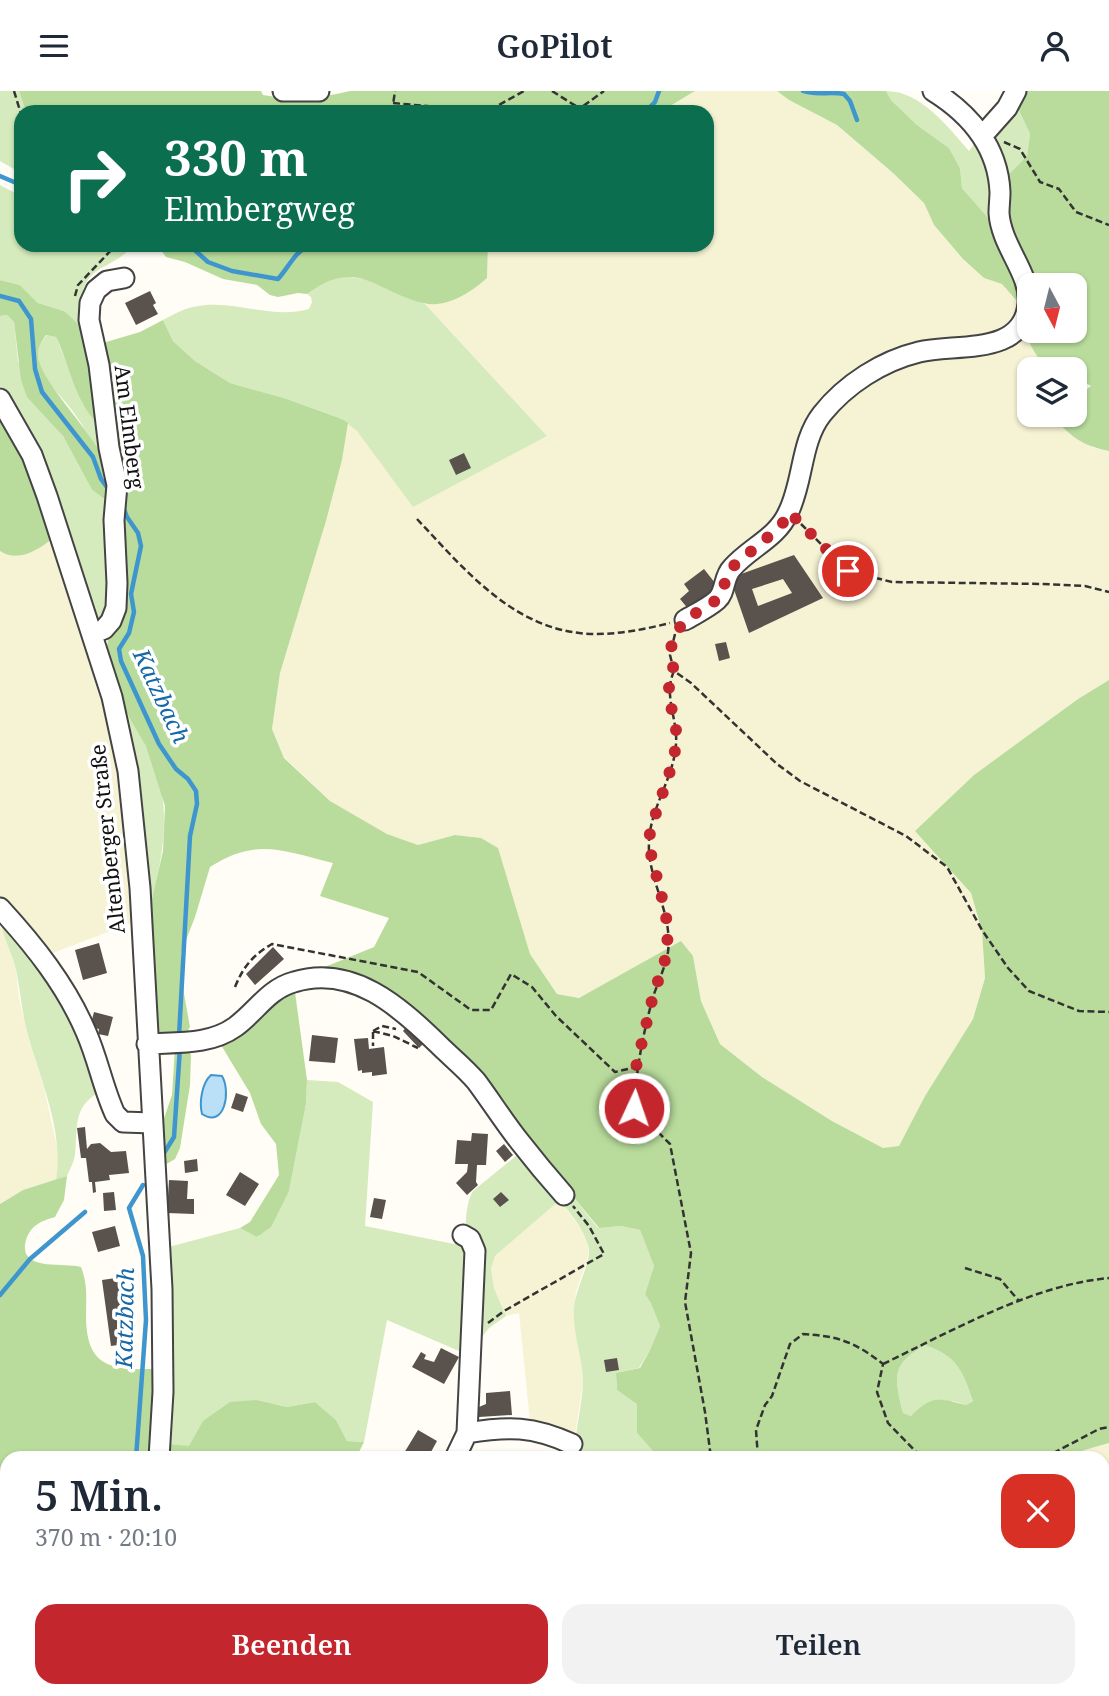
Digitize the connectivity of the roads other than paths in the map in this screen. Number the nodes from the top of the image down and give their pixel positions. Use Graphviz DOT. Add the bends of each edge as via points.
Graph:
graph roads {
  1 [pos="283,91"];
  2 [pos="319,91"];
  3 [pos="933,91"];
  4 [pos="1016,91"];
  5 [pos="983,135"];
  6 [pos="124,278"];
  7 [pos="0,399"];
  8 [pos="685,620"];
  9 [pos="92,633"];
  10 [pos="0,908"];
  11 [pos="147,1044"];
  12 [pos="152,1123"];
  13 [pos="564,1195"];
  14 [pos="463,1235"];
  15 [pos="467,1433"];
  16 [pos="572,1444"];
  17 [pos="159,1451"];
  18 [pos="458,1451"];
  1 -- 2 [label="street"];
  3 -- 5 [label="street" via="969,118"];
  4 -- 5 [label="street"];
  5 -- 8 [label="street" via="997,174 1000,227 1027,289 1029,301 1023,320 1016,331 995,343 920,352 878,368 836,398 812,429 781,526 730,569 718,599"];
  6 -- 9 [label="street, Am Elmberg" via="107,281 90,303 116,498 116,608 104,629"];
  7 -- 9 [label="street, Altenberger Straße" via="32,455"];
  9 -- 11 [label="street, Altenberger Straße" via="128,771 140,888"];
  10 -- 12 [label="street" via="42,956 74,1008 115,1114 123,1122"];
  11 -- 12 [label="street, Altenberger Straße"];
  11 -- 13 [label="street" via="214,1038 234,1028 272,992 307,978 340,979 367,988 414,1020 474,1079"];
  12 -- 17 [label="street, Altenberger Straße" via="164,1327"];
  14 -- 15 [label="street" via="475,1251"];
  15 -- 16 [label="street" via="521,1427"];
  15 -- 18 [label="street"];
}
